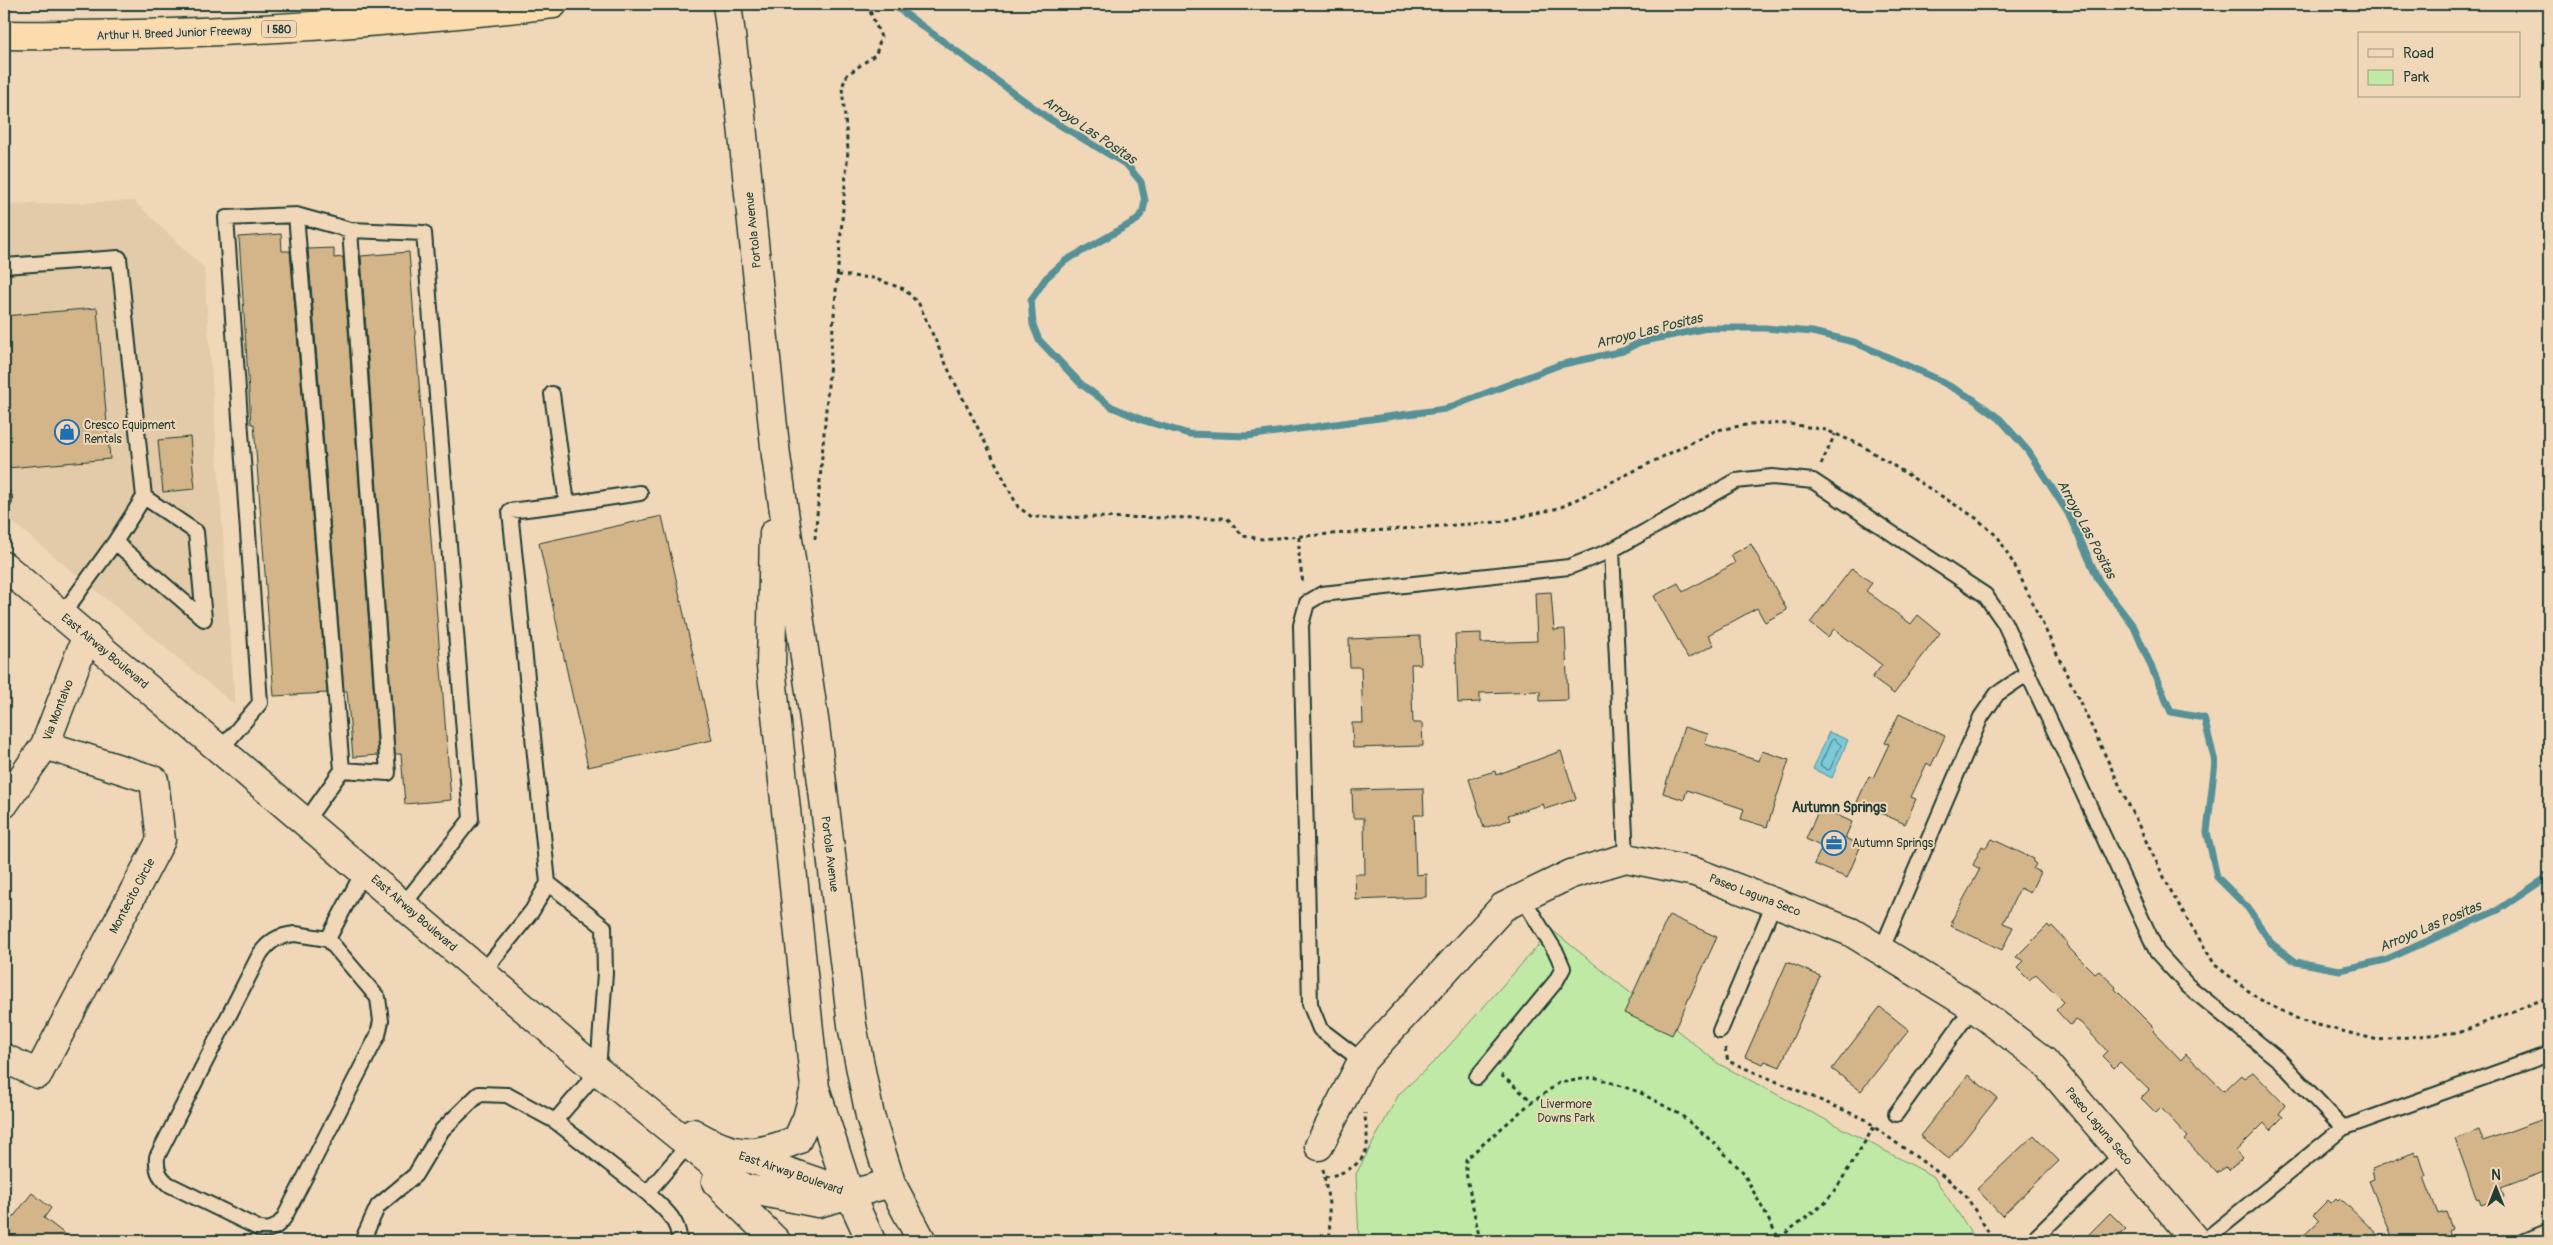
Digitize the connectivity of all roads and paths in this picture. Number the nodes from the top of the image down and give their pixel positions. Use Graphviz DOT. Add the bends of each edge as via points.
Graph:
graph roads {
  1 [pos="553,4"];
  2 [pos="727,4"];
  3 [pos="867,4"];
  4 [pos="4,35"];
  5 [pos="296,215"];
  6 [pos="350,230"];
  7 [pos="4,266"];
  8 [pos="838,276"];
  9 [pos="552,394"];
  10 [pos="1836,434"];
  11 [pos="776,456"];
  12 [pos="1813,481"];
  13 [pos="640,493"];
  14 [pos="144,497"];
  15 [pos="567,504"];
  16 [pos="1299,537"];
  17 [pos="115,542"];
  18 [pos="815,542"];
  19 [pos="1612,550"];
  20 [pos="6,572"];
  21 [pos="1306,603"];
  22 [pos="62,615"];
  23 [pos="87,635"];
  24 [pos="2028,673"];
  25 [pos="46,744"];
  26 [pos="221,749"];
  27 [pos="342,770"];
  28 [pos="4,804"];
  29 [pos="306,821"];
  30 [pos="1626,858"];
  31 [pos="364,870"];
  32 [pos="548,883"];
  33 [pos="1522,897"];
  34 [pos="1774,903"];
  35 [pos="404,904"];
  36 [pos="328,939"];
  37 [pos="1881,951"];
  38 [pos="483,972"];
  39 [pos="2549,997"];
  40 [pos="1973,1007"];
  41 [pos="1720,1031"];
  42 [pos="2549,1054"];
  43 [pos="4,1058"];
  44 [pos="1362,1062"];
  45 [pos="1488,1063"];
  46 [pos="598,1071"];
  47 [pos="1477,1077"];
  48 [pos="814,1088"];
  49 [pos="634,1099"];
  50 [pos="1534,1102"];
  51 [pos="1364,1111"];
  52 [pos="1896,1114"];
  53 [pos="555,1121"];
  54 [pos="1874,1127"];
  55 [pos="2343,1128"];
  56 [pos="686,1146"];
  57 [pos="1320,1146"];
  58 [pos="734,1153"];
  59 [pos="2122,1154"];
  60 [pos="1325,1177"];
  61 [pos="891,1183"];
  62 [pos="646,1193"];
  63 [pos="849,1194"];
  64 [pos="2549,1231"];
  65 [pos="1779,1240"];
  66 [pos="362,1241"];
  67 [pos="679,1241"];
  68 [pos="776,1241"];
  69 [pos="871,1241"];
  70 [pos="922,1241"];
  71 [pos="1330,1241"];
  72 [pos="1480,1241"];
  73 [pos="1994,1241"];
  74 [pos="2032,1241"];
  75 [pos="2196,1241"];
  76 [pos="2204,1241"];
  77 [pos="2525,1241"];
  1 -- 4 [label="highway, Arthur H. Breed Junior Freeway / I 580" via="313,27 210,33"];
  2 -- 11 [label="main road, Portola Avenue"];
  3 -- 8 [label="path" via="881,37 876,54 847,75 842,87 848,150"];
  5 -- 6 [label="lane"];
  5 -- 26 [label="lane" via="226,218 260,702"];
  5 -- 27 [label="lane"];
  6 -- 27 [label="lane" via="388,773"];
  6 -- 35 [label="lane" via="424,233 426,253 471,819"];
  7 -- 14 [label="lane" via="119,258"];
  8 -- 16 [label="path" via="873,278 904,289 918,304 1018,507 1032,517 1228,518 1243,536 1262,539"];
  8 -- 18 [label="path"];
  9 -- 15 [label="lane"];
  10 -- 12 [label="path"];
  10 -- 16 [label="path" via="1790,424 1758,423 1717,430 1559,508 1498,522"];
  10 -- 39 [label="path" via="1869,450 1976,518 1998,537 2017,570 2169,886 2215,965 2259,999 2302,1021 2378,1040 2461,1032"];
  11 -- 48 [label="main road, Portola Avenue" via="771,666"];
  11 -- 61 [label="main road, Portola Avenue" via="852,1025 870,1116"];
  12 -- 19 [label="lane" via="1772,478 1736,481"];
  12 -- 24 [label="lane" via="1984,596 2004,622"];
  13 -- 15 [label="lane"];
  14 -- 17 [label="lane"];
  14 -- 17 [label="lane" via="196,532 204,619"];
  15 -- 32 [label="lane" via="510,511"];
  16 -- 21 [label="path"];
  17 -- 22 [label="lane"];
  19 -- 21 [label="lane" via="1569,567 1322,594"];
  19 -- 30 [label="lane"];
  20 -- 22 [label="main road, East Airway Boulevard"];
  21 -- 44 [label="lane" via="1301,625 1310,1004 1320,1029"];
  22 -- 23 [label="main road, East Airway Boulevard"];
  23 -- 25 [label="main road, Via Montalvo"];
  23 -- 26 [label="main road, East Airway Boulevard"];
  24 -- 37 [label="lane" via="1998,694 1981,717"];
  24 -- 55 [label="lane" via="2157,952 2188,986 2280,1061"];
  25 -- 28 [label="main road, Via Montalvo"];
  25 -- 43 [label="main road, Montecito Circle" via="154,780 162,840 38,1074"];
  26 -- 29 [label="main road, East Airway Boulevard"];
  27 -- 29 [label="lane"];
  29 -- 31 [label="main road, East Airway Boulevard"];
  30 -- 33 [label="main road, Paseo Laguna Seco" via="1571,874"];
  30 -- 34 [label="main road, Paseo Laguna Seco" via="1695,872"];
  31 -- 35 [label="main road, East Airway Boulevard"];
  31 -- 36 [label="lane"];
  32 -- 38 [label="lane" via="532,910"];
  32 -- 46 [label="lane" via="604,927 605,973"];
  33 -- 44 [label="main road, Paseo Laguna Seco" via="1503,907"];
  33 -- 45 [label="lane" via="1563,968"];
  34 -- 37 [label="main road, Paseo Laguna Seco" via="1851,932"];
  34 -- 41 [label="lane"];
  35 -- 38 [label="main road, East Airway Boulevard"];
  36 -- 36 [label="lane" via="295,934 279,936 260,954 157,1157 159,1176 168,1184 260,1229 278,1226 284,1218 378,1035 381,1021 378,998"];
  37 -- 40 [label="main road, Paseo Laguna Seco"];
  38 -- 46 [label="main road, East Airway Boulevard"];
  40 -- 52 [label="lane"];
  40 -- 59 [label="main road, Paseo Laguna Seco" via="2044,1061"];
  41 -- 54 [label="path" via="1728,1062 1867,1120"];
  42 -- 55 [label="lane"];
  44 -- 57 [label="main road, Paseo Laguna Seco"];
  45 -- 47 [label="lane"];
  45 -- 50 [label="path"];
  46 -- 49 [label="main road, East Airway Boulevard"];
  46 -- 53 [label="lane"];
  48 -- 58 [label="main road" via="807,1118 797,1140 762,1152"];
  48 -- 63 [label="main road, Portola Avenue"];
  49 -- 56 [label="main road"];
  49 -- 58 [label="main road, East Airway Boulevard" via="713,1145"];
  50 -- 65 [label="path" via="1559,1083 1594,1077 1639,1092 1681,1115 1743,1172"];
  50 -- 72 [label="path" via="1466,1159"];
  51 -- 60 [label="path" via="1367,1147 1355,1167"];
  53 -- 62 [label="lane"];
  53 -- 66 [label="lane" via="507,1095 479,1094 442,1130 415,1175 378,1206"];
  54 -- 65 [label="path" via="1825,1203"];
  54 -- 73 [label="path" via="1966,1196"];
  55 -- 76 [label="lane"];
  56 -- 62 [label="lane"];
  56 -- 63 [label="main road, East Airway Boulevard" via="743,1188 818,1203"];
  56 -- 68 [label="main road"];
  57 -- 60 [label="path"];
  58 -- 63 [label="main road, East Airway Boulevard"];
  59 -- 74 [label="lane"];
  59 -- 75 [label="main road, Paseo Laguna Seco"];
  60 -- 71 [label="path"];
  61 -- 63 [label="main road, East Airway Boulevard"];
  61 -- 70 [label="main road, Portola Avenue"];
  62 -- 67 [label="lane" via="669,1213 680,1233"];
  63 -- 69 [label="main road, Portola Avenue"];
  64 -- 77 [label="lane"];
}
